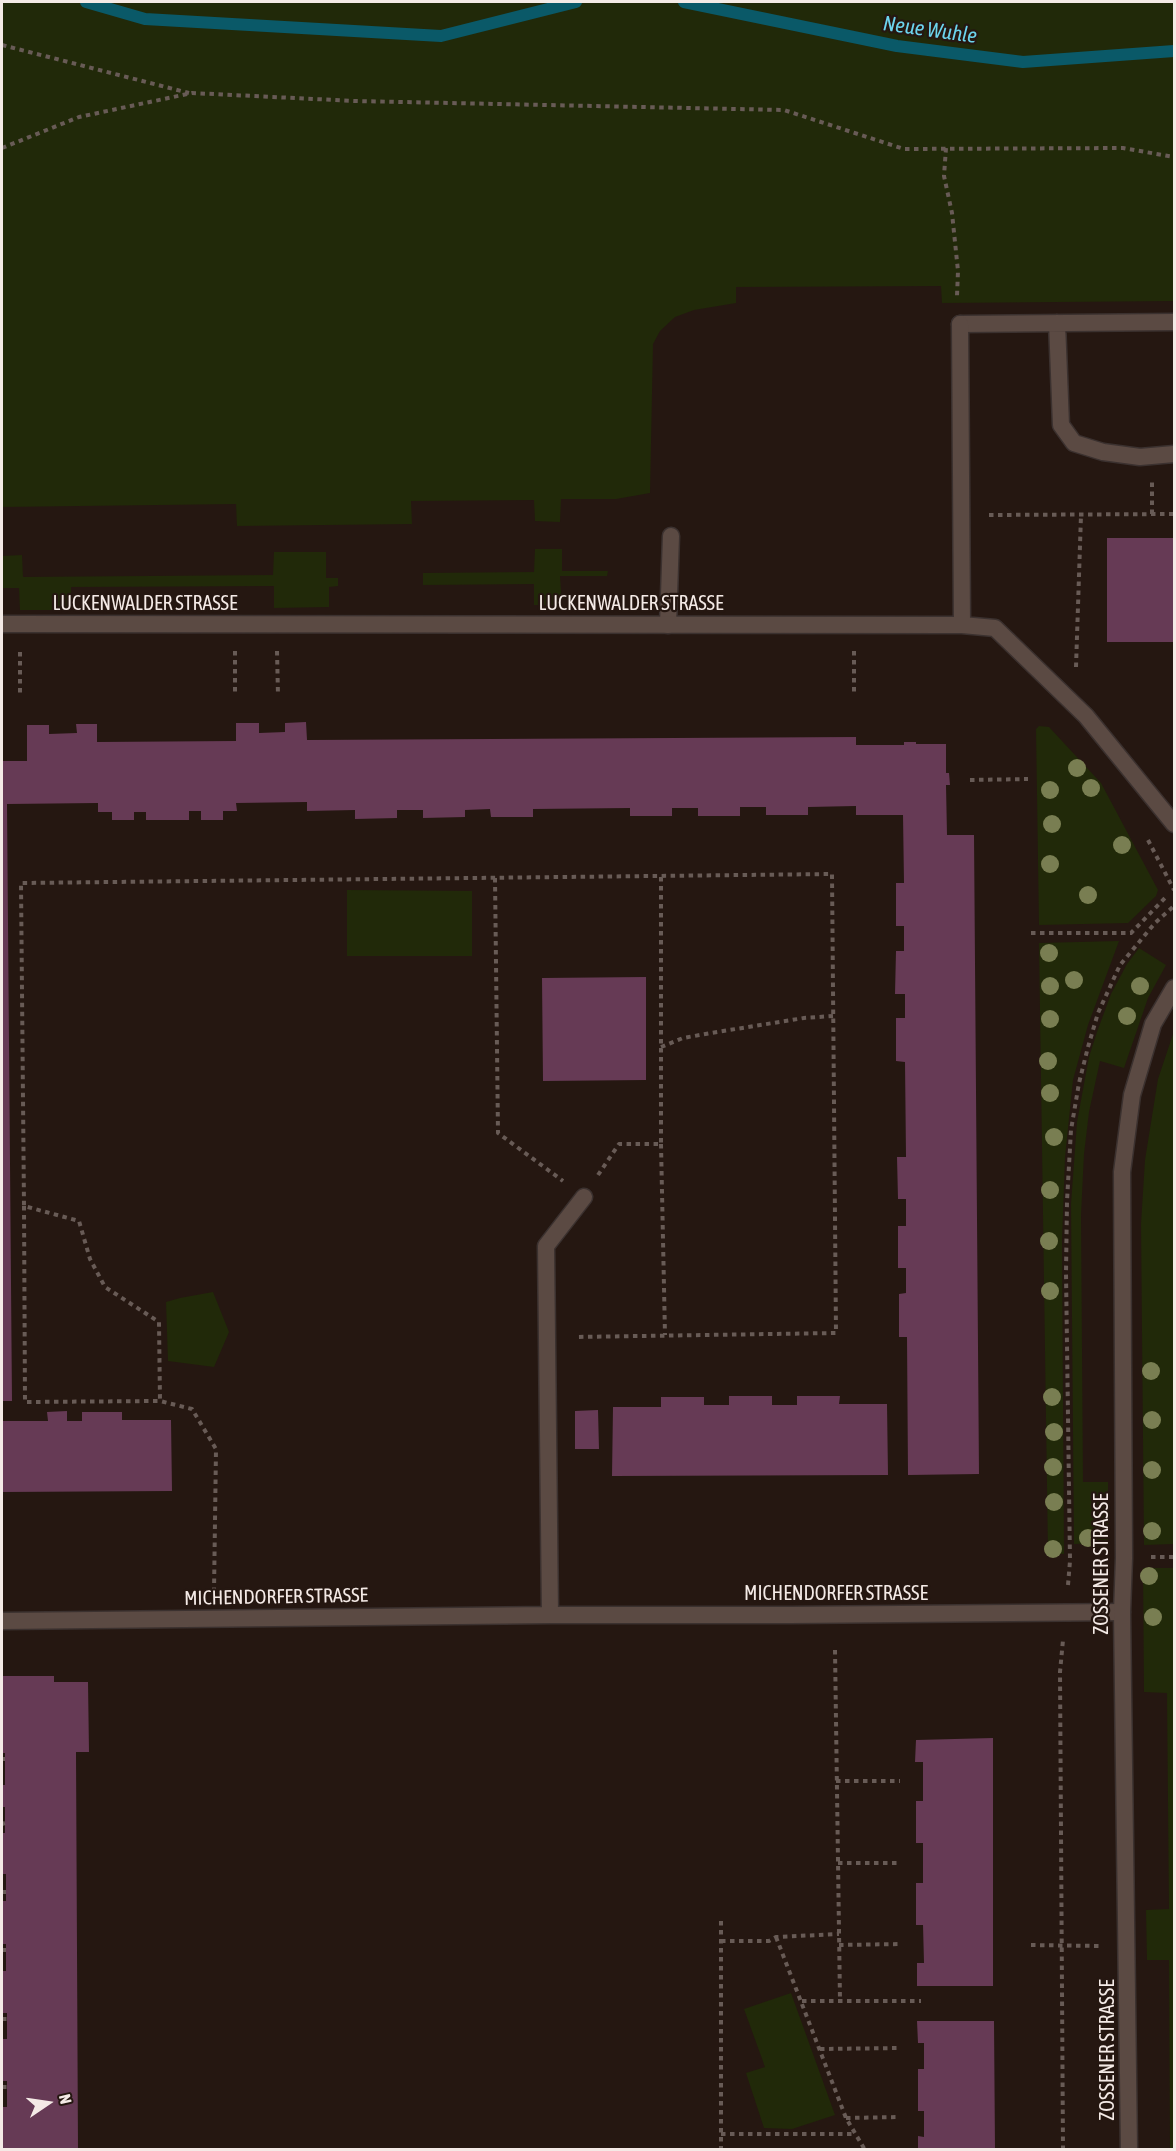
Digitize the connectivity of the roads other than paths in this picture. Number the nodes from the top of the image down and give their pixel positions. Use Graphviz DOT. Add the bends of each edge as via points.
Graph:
graph roads {
  1 [pos="1174,322"];
  2 [pos="1057,323"];
  3 [pos="1174,454"];
  4 [pos="671,536"];
  5 [pos="2,624"];
  6 [pos="962,624"];
  7 [pos="669,625"];
  8 [pos="1174,824"];
  9 [pos="1174,988"];
  10 [pos="584,1197"];
  11 [pos="1122,1612"];
  12 [pos="550,1615"];
  13 [pos="2,1621"];
  14 [pos="1129,2150"];
  1 -- 2 [label="street"];
  2 -- 3 [label="street" via="1061,425 1074,443 1140,457"];
  2 -- 6 [label="street" via="960,324"];
  4 -- 7 [label="street"];
  5 -- 7 [label="street, LUCKENWALDER STRASSE"];
  6 -- 7 [label="street, LUCKENWALDER STRASSE"];
  6 -- 8 [label="street, LUCKENWALDER STRASSE" via="995,628 1086,716"];
  9 -- 11 [label="street, ZOSSENER STRASSE" via="1153,1024 1132,1095 1122,1172"];
  10 -- 12 [label="street" via="546,1246"];
  11 -- 12 [label="street, MICHENDORFER STRASSE"];
  11 -- 14 [label="street, ZOSSENER STRASSE"];
  12 -- 13 [label="street, MICHENDORFER STRASSE"];
}
